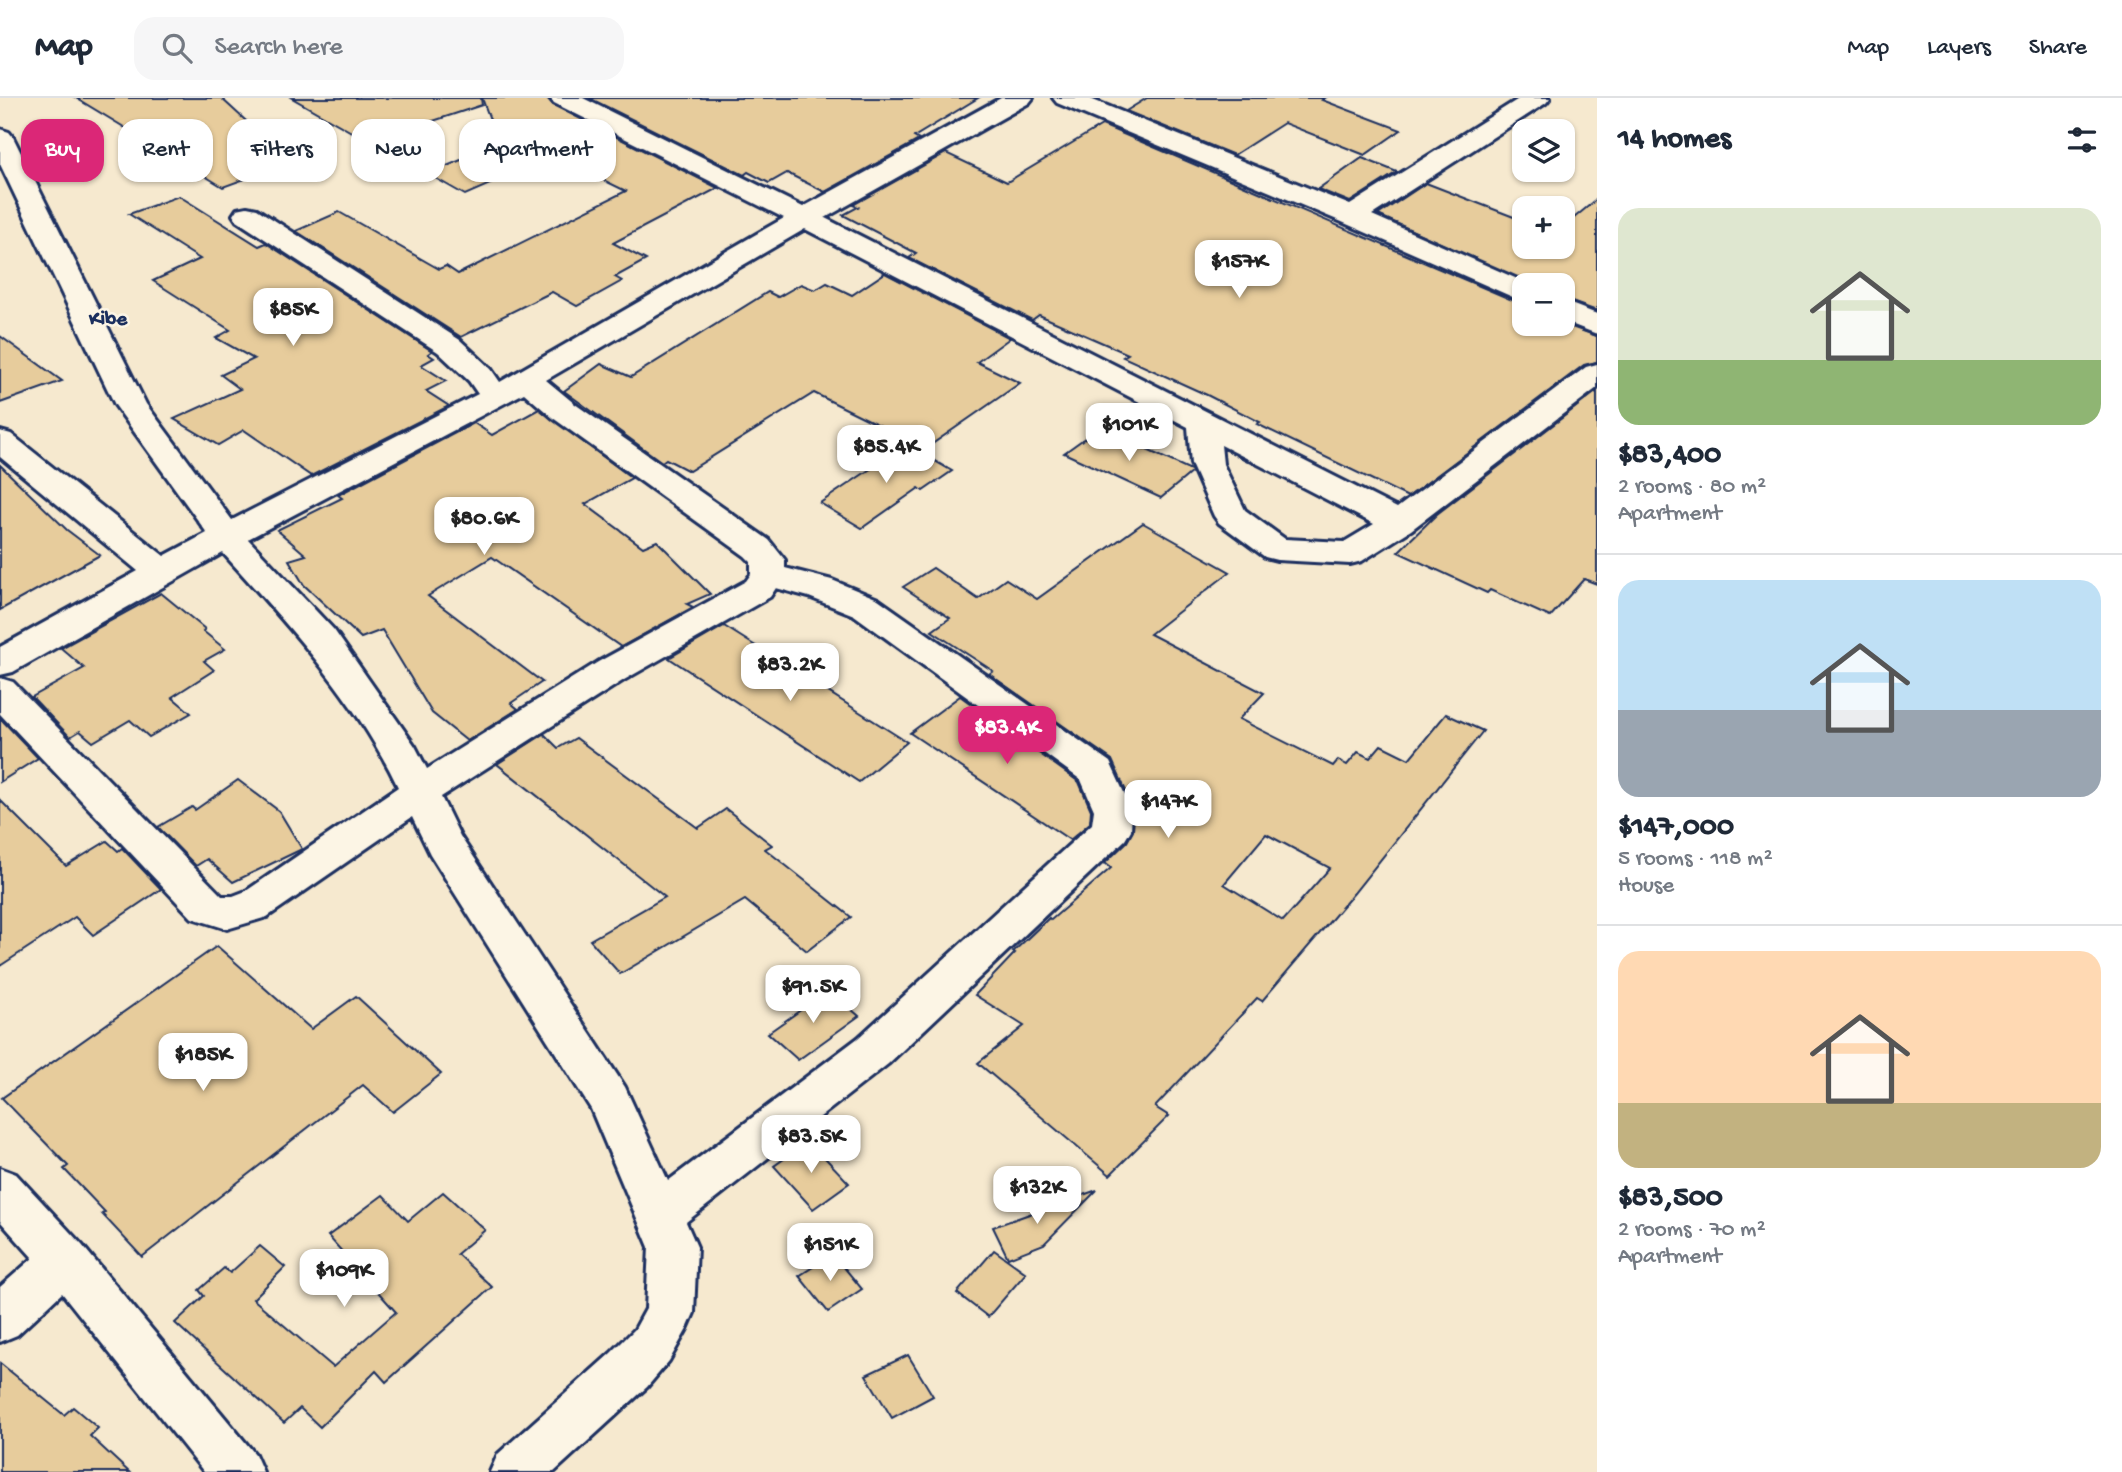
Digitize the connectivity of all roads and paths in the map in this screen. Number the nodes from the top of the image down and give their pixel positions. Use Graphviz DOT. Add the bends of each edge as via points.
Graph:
graph roads {
  1 [pos="563,98"];
  2 [pos="1020,98"];
  3 [pos="1066,98"];
  4 [pos="1537,98"];
  5 [pos="0,137"];
  6 [pos="247,215"];
  7 [pos="1352,216"];
  8 [pos="804,218"];
  9 [pos="1512,288"];
  10 [pos="1575,315"];
  11 [pos="1597,325"];
  12 [pos="1597,373"];
  13 [pos="511,388"];
  14 [pos="1203,422"];
  15 [pos="0,441"];
  16 [pos="1399,523"];
  17 [pos="227,536"];
  18 [pos="163,573"];
  19 [pos="768,575"];
  20 [pos="0,663"];
  21 [pos="0,691"];
  22 [pos="421,791"];
  23 [pos="0,1188"];
  24 [pos="660,1215"];
  25 [pos="65,1260"];
  26 [pos="0,1319"];
  27 [pos="237,1472"];
  28 [pos="516,1472"];
  1 -- 8 [label="street"];
  2 -- 8 [label="street"];
  3 -- 7 [label="street"];
  4 -- 7 [label="street"];
  5 -- 17 [label="street" via="131,405"];
  6 -- 13 [label="street" via="449,346 480,375"];
  7 -- 9 [label="street"];
  8 -- 13 [label="street"];
  8 -- 14 [label="street"];
  10 -- 11 [label="street"];
  12 -- 16 [label="street"];
  13 -- 17 [label="street"];
  13 -- 19 [label="street" via="564,411 757,548 768,560"];
  14 -- 16 [label="street"];
  14 -- 16 [label="street" via="1207,464 1231,516 1277,549 1350,552"];
  15 -- 18 [label="street"];
  17 -- 18 [label="street"];
  17 -- 22 [label="street" via="321,639"];
  18 -- 20 [label="street"];
  19 -- 22 [label="street" via="758,589 611,671"];
  19 -- 24 [label="street" via="820,588 866,607 1096,772 1112,810 1111,830 873,1051"];
  21 -- 22 [label="street" via="206,907 222,914 260,902"];
  22 -- 24 [label="street" via="444,844 609,1100"];
  23 -- 25 [label="street"];
  24 -- 28 [label="street" via="673,1247 670,1313 652,1345 629,1370"];
  25 -- 26 [label="street"];
  25 -- 27 [label="street"];
}
